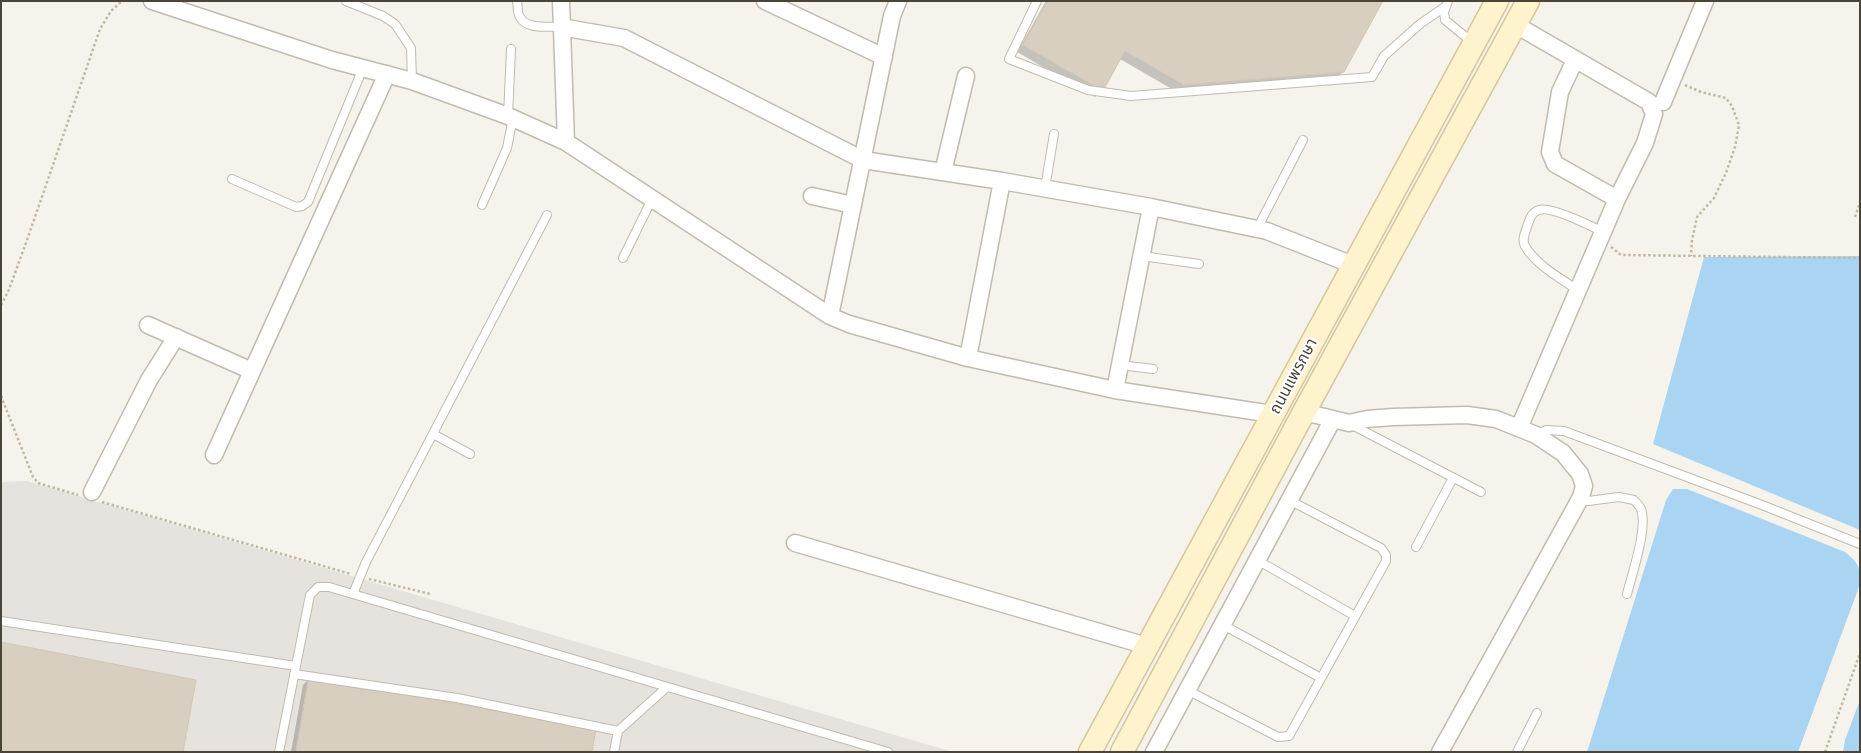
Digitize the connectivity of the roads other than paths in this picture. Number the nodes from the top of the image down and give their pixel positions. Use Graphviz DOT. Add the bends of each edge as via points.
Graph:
graph roads {
  1 [pos="152,1"];
  2 [pos="346,1"];
  3 [pos="517,1"];
  4 [pos="561,1"];
  5 [pos="764,1"];
  6 [pos="898,1"];
  7 [pos="1037,1"];
  8 [pos="1497,1"];
  9 [pos="1528,1"];
  10 [pos="1705,1"];
  11 [pos="1447,4"];
  12 [pos="1516,25"];
  13 [pos="561,27"];
  14 [pos="1474,43"];
  15 [pos="511,49"];
  16 [pos="1498,56"];
  17 [pos="884,57"];
  18 [pos="1574,60"];
  19 [pos="363,68"];
  20 [pos="387,74"];
  21 [pos="966,76"];
  22 [pos="412,81"];
  23 [pos="1663,102"];
  24 [pos="510,117"];
  25 [pos="1054,134"];
  26 [pos="1303,140"];
  27 [pos="566,142"];
  28 [pos="862,160"];
  29 [pos="943,172"];
  30 [pos="232,179"];
  31 [pos="1002,181"];
  32 [pos="1045,188"];
  33 [pos="812,196"];
  34 [pos="652,199"];
  35 [pos="1618,199"];
  36 [pos="482,204"];
  37 [pos="853,204"];
  38 [pos="1151,207"];
  39 [pos="547,215"];
  40 [pos="1257,228"];
  41 [pos="1602,235"];
  42 [pos="1142,256"];
  43 [pos="622,258"];
  44 [pos="1199,264"];
  45 [pos="1353,265"];
  46 [pos="1578,290"];
  47 [pos="830,316"];
  48 [pos="148,325"];
  49 [pos="176,337"];
  50 [pos="968,358"];
  51 [pos="1120,365"];
  52 [pos="1153,369"];
  53 [pos="252,371"];
  54 [pos="1115,390"];
  55 [pos="1304,412"];
  56 [pos="1272,414"];
  57 [pos="1341,421"];
  58 [pos="1519,428"];
  59 [pos="433,434"];
  60 [pos="1536,435"];
  61 [pos="470,454"];
  62 [pos="214,455"];
  63 [pos="1453,478"];
  64 [pos="1481,492"];
  65 [pos="91,496"];
  66 [pos="1581,497"];
  67 [pos="1289,500"];
  68 [pos="795,543"];
  69 [pos="1860,544"];
  70 [pos="1416,547"];
  71 [pos="1257,560"];
  72 [pos="353,594"];
  73 [pos="1627,594"];
  74 [pos="1355,616"];
  75 [pos="1,621"];
  76 [pos="1222,625"];
  77 [pos="1147,646"];
  78 [pos="295,670"];
  79 [pos="1321,678"];
  80 [pos="668,687"];
  81 [pos="1187,690"];
  82 [pos="1537,713"];
  83 [pos="618,731"];
  84 [pos="279,752"];
  85 [pos="614,752"];
  86 [pos="888,752"];
  87 [pos="1090,752"];
  88 [pos="1122,752"];
  89 [pos="1154,752"];
  90 [pos="1440,752"];
  91 [pos="1517,752"];
  1 -- 19 [label="street"];
  2 -- 22 [label="lane" via="395,24 411,48"];
  3 -- 13 [label="lane" via="521,20 532,26"];
  4 -- 13 [label="street"];
  5 -- 17 [label="street"];
  6 -- 17 [label="street"];
  7 -- 11 [label="lane" via="1009,59 1088,90 1131,96 1372,78 1384,56"];
  8 -- 14 [label="main road, ถนนแพรกษา"];
  9 -- 12 [label="main road, ถนนแพรกษา"];
  10 -- 23 [label="street"];
  11 -- 14 [label="lane" via="1445,20"];
  12 -- 16 [label="main road, ถนนแพรกษา"];
  12 -- 18 [label="street"];
  13 -- 27 [label="street"];
  13 -- 28 [label="street" via="624,38"];
  14 -- 16 [label="main road"];
  14 -- 45 [label="main road, ถนนแพรกษา"];
  15 -- 24 [label="lane"];
  16 -- 55 [label="main road, ถนนแพรกษา"];
  17 -- 28 [label="street"];
  18 -- 35 [label="street" via="1560,92 1550,152 1555,164"];
  18 -- 35 [label="street" via="1649,102 1654,114 1645,143"];
  19 -- 20 [label="street"];
  19 -- 30 [label="lane" via="308,202 296,207"];
  20 -- 22 [label="street"];
  20 -- 53 [label="street"];
  21 -- 29 [label="street"];
  22 -- 24 [label="street"];
  24 -- 27 [label="street"];
  24 -- 36 [label="lane" via="507,148"];
  25 -- 32 [label="lane"];
  26 -- 40 [label="lane"];
  27 -- 34 [label="street"];
  28 -- 29 [label="street"];
  28 -- 37 [label="street"];
  29 -- 31 [label="street"];
  31 -- 32 [label="street"];
  31 -- 50 [label="street"];
  32 -- 38 [label="street"];
  33 -- 37 [label="street"];
  34 -- 43 [label="lane"];
  34 -- 47 [label="street"];
  35 -- 41 [label="street"];
  37 -- 47 [label="street"];
  38 -- 40 [label="street"];
  38 -- 42 [label="street"];
  39 -- 59 [label="lane"];
  40 -- 45 [label="street"];
  41 -- 46 [label="street"];
  41 -- 46 [label="lane" via="1580,221 1550,211 1542,209 1531,216 1524,237 1526,248 1544,266"];
  42 -- 44 [label="lane"];
  42 -- 51 [label="street"];
  45 -- 56 [label="main road, ถนนแพรกษา"];
  46 -- 58 [label="street"];
  47 -- 50 [label="street"];
  48 -- 49 [label="street"];
  49 -- 53 [label="street"];
  49 -- 65 [label="street" via="149,380"];
  50 -- 54 [label="street"];
  51 -- 52 [label="lane"];
  51 -- 54 [label="street"];
  53 -- 62 [label="street"];
  54 -- 56 [label="street"];
  55 -- 57 [label="street"];
  55 -- 88 [label="main road, ถนนแพรกษา"];
  56 -- 77 [label="main road, ถนนแพรกษา"];
  57 -- 58 [label="street" via="1467,415 1496,419"];
  57 -- 63 [label="lane"];
  57 -- 67 [label="street"];
  58 -- 60 [label="street"];
  59 -- 61 [label="lane"];
  59 -- 72 [label="lane"];
  60 -- 66 [label="street" via="1563,453 1580,474 1584,486"];
  60 -- 69 [label="lane" via="1546,430 1564,431"];
  63 -- 64 [label="lane"];
  63 -- 70 [label="lane"];
  66 -- 73 [label="lane" via="1588,501 1619,497 1634,500 1641,509 1642,525"];
  66 -- 90 [label="street"];
  67 -- 71 [label="street"];
  67 -- 74 [label="lane" via="1381,548 1386,555 1386,561"];
  68 -- 77 [label="street"];
  71 -- 74 [label="lane"];
  71 -- 76 [label="street"];
  72 -- 78 [label="lane" via="318,587 310,595"];
  72 -- 80 [label="lane"];
  74 -- 79 [label="lane"];
  75 -- 78 [label="lane"];
  76 -- 79 [label="lane"];
  76 -- 81 [label="street"];
  77 -- 87 [label="main road, ถนนแพรกษา"];
  78 -- 83 [label="lane" via="457,698"];
  78 -- 84 [label="lane"];
  79 -- 81 [label="lane" via="1289,736 1285,737 1278,737"];
  80 -- 83 [label="lane"];
  80 -- 86 [label="lane"];
  81 -- 89 [label="street"];
  82 -- 91 [label="lane"];
  83 -- 85 [label="lane"];
}
